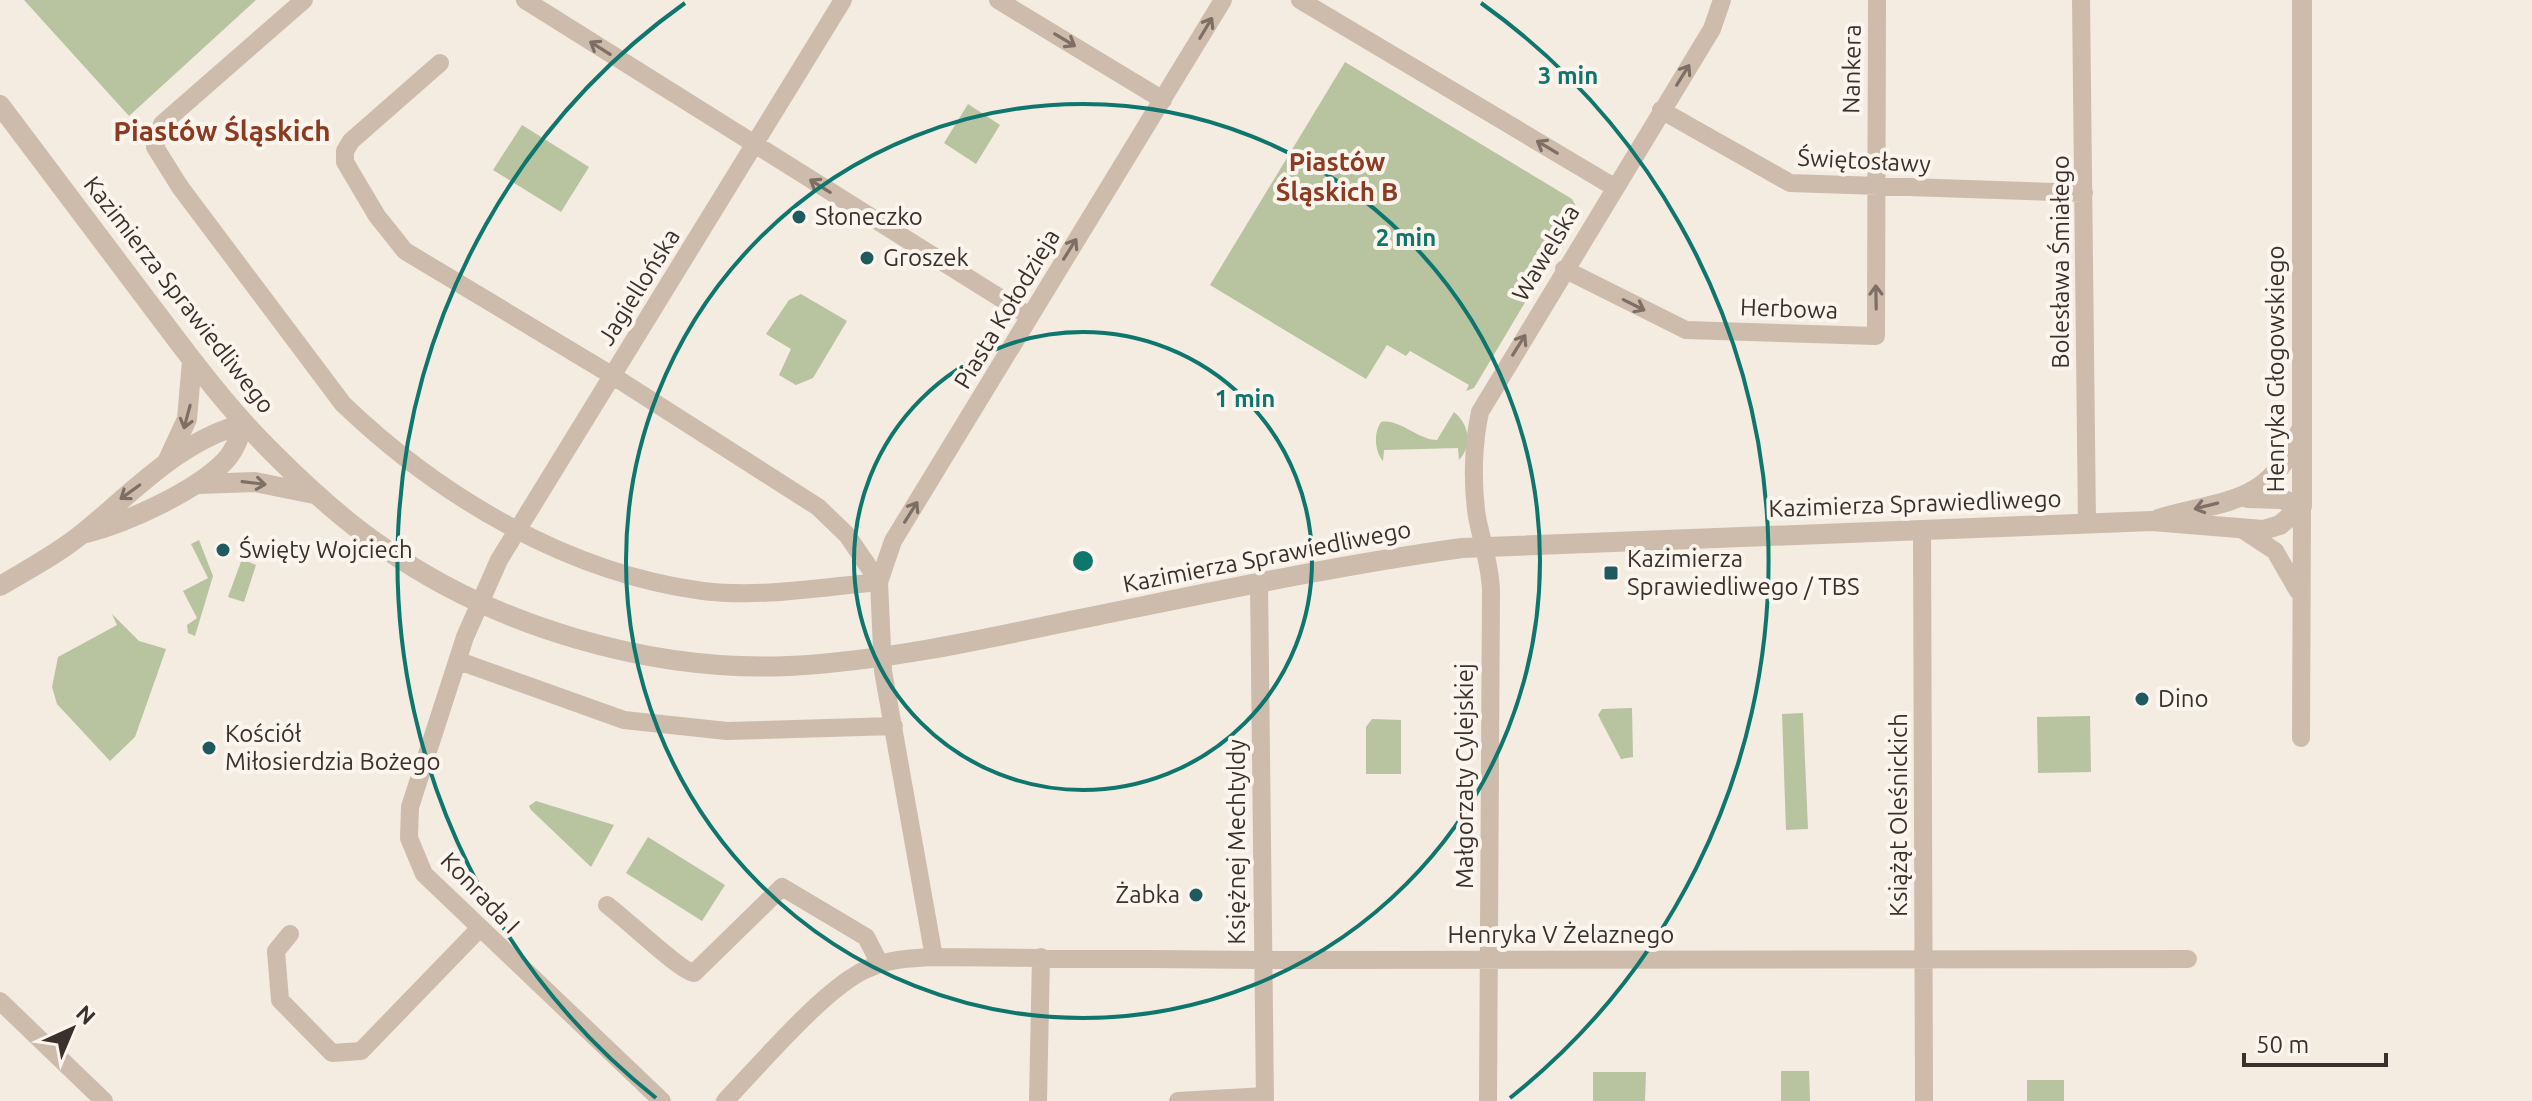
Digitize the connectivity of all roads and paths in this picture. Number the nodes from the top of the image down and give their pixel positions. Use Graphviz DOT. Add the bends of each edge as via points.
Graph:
graph roads {
  1 [pos="304,0"];
  2 [pos="525,0"];
  3 [pos="843,0"];
  4 [pos="998,0"];
  5 [pos="1223,0"];
  6 [pos="1300,0"];
  7 [pos="1722,0"];
  8 [pos="1877,0"];
  9 [pos="2081,0"];
  10 [pos="2302,0"];
  11 [pos="440,63"];
  12 [pos="1163,100"];
  13 [pos="0,105"];
  14 [pos="1661,110"];
  15 [pos="755,145"];
  16 [pos="1614,187"];
  17 [pos="1874,187"];
  18 [pos="2084,193"];
  19 [pos="1564,269"];
  20 [pos="1029,316"];
  21 [pos="192,361"];
  22 [pos="613,376"];
  23 [pos="244,424"];
  24 [pos="2301,426"];
  25 [pos="163,468"];
  26 [pos="190,486"];
  27 [pos="318,495"];
  28 [pos="2243,498"];
  29 [pos="2302,506"];
  30 [pos="2152,521"];
  31 [pos="2087,524"];
  32 [pos="1922,529"];
  33 [pos="2243,530"];
  34 [pos="518,531"];
  35 [pos="83,534"];
  36 [pos="1487,547"];
  37 [pos="879,582"];
  38 [pos="1259,582"];
  39 [pos="0,586"];
  40 [pos="479,601"];
  41 [pos="2302,603"];
  42 [pos="882,657"];
  43 [pos="459,661"];
  44 [pos="894,726"];
  45 [pos="2301,738"];
  46 [pos="607,905"];
  47 [pos="480,928"];
  48 [pos="290,934"];
  49 [pos="934,957"];
  50 [pos="1041,957"];
  51 [pos="1924,958"];
  52 [pos="2188,959"];
  53 [pos="1262,960"];
  54 [pos="1488,960"];
  55 [pos="880,964"];
  56 [pos="0,1001"];
  57 [pos="1265,1099"];
  58 [pos="104,1101"];
  59 [pos="662,1101"];
  60 [pos="725,1101"];
  61 [pos="1038,1101"];
  62 [pos="1178,1101"];
  63 [pos="1488,1101"];
  64 [pos="1924,1101"];
  1 -- 34 [label="street" via="162,124 155,147 343,404 439,484"];
  15 -- 2 [label="street, one-way"];
  3 -- 15 [label="street, Jagiellońska"];
  4 -- 12 [label="street, one-way"];
  12 -- 5 [label="street, Piasta Kołodzieja, one-way"];
  16 -- 6 [label="street, one-way"];
  14 -- 7 [label="street, Wawelska, one-way" via="1712,29"];
  8 -- 17 [label="street, Nankera"];
  9 -- 18 [label="street, Bolesława Śmiałego"];
  10 -- 24 [label="street, Henryka Głogowskiego"];
  11 -- 22 [label="street" via="351,141 345,162 405,251"];
  20 -- 12 [label="street, Piasta Kołodzieja, one-way"];
  13 -- 21 [label="street, Kazimierza Sprawiedliwego"];
  14 -- 16 [label="street, Wawelska"];
  14 -- 17 [label="street, Świętosławy" via="1790,183"];
  20 -- 15 [label="street, one-way"];
  15 -- 22 [label="street, Jagiellońska"];
  16 -- 19 [label="street, Wawelska"];
  17 -- 18 [label="street, Świętosławy"];
  19 -- 17 [label="street, Herbowa, one-way" via="1686,330 1876,336"];
  18 -- 31 [label="street, Bolesława Śmiałego"];
  36 -- 19 [label="street, Wawelska, one-way" via="1476,499 1475,433 1480,412"];
  37 -- 20 [label="street, Piasta Kołodzieja, one-way" via="893,541"];
  21 -- 23 [label="street, Kazimierza Sprawiedliwego"];
  21 -- 25 [label="street, one-way" via="187,419"];
  22 -- 34 [label="street, Jagiellońska"];
  22 -- 37 [label="street" via="818,507 847,535"];
  23 -- 25 [label="street" via="215,434"];
  23 -- 26 [label="street" via="225,461"];
  23 -- 27 [label="street, Kazimierza Sprawiedliwego"];
  24 -- 28 [label="street, Kazimierza Sprawiedliwego" via="2281,468"];
  24 -- 29 [label="street, Henryka Głogowskiego"];
  25 -- 35 [label="street, one-way"];
  26 -- 27 [label="street, one-way" via="234,481"];
  26 -- 35 [label="street" via="116,524"];
  27 -- 40 [label="street, Kazimierza Sprawiedliwego" via="384,549"];
  28 -- 29 [label="street, Kazimierza Sprawiedliwego"];
  28 -- 30 [label="street, Kazimierza Sprawiedliwego, one-way"];
  29 -- 33 [label="street, Kazimierza Sprawiedliwego" via="2280,525"];
  29 -- 41 [label="street, Henryka Głogowskiego"];
  30 -- 31 [label="street, Kazimierza Sprawiedliwego"];
  30 -- 33 [label="street, Kazimierza Sprawiedliwego"];
  31 -- 32 [label="street, Kazimierza Sprawiedliwego"];
  32 -- 36 [label="street, Kazimierza Sprawiedliwego"];
  32 -- 51 [label="street, Książąt Oleśnickich"];
  33 -- 41 [label="street" via="2265,541 2284,561"];
  34 -- 37 [label="street" via="622,572 703,591"];
  34 -- 40 [label="street, Jagiellońska"];
  35 -- 39 [label="street"];
  36 -- 38 [label="street, Kazimierza Sprawiedliwego" via="1354,563"];
  36 -- 54 [label="street, Małgorzaty Cylejskiej"];
  37 -- 42 [label="street, Piasta Kołodzieja"];
  38 -- 42 [label="street, Kazimierza Sprawiedliwego"];
  38 -- 53 [label="street, Księżnej Mechtyldy"];
  40 -- 42 [label="street, Kazimierza Sprawiedliwego" via="589,640 650,655 787,666"];
  40 -- 43 [label="street, Konrada I"];
  41 -- 45 [label="street, Henryka Głogowskiego"];
  42 -- 44 [label="street"];
  43 -- 44 [label="street" via="624,720 727,731"];
  43 -- 47 [label="street, Konrada I" via="410,807 409,838 424,874"];
  44 -- 49 [label="street"];
  46 -- 55 [label="street" via="678,967 694,973 782,887 866,937"];
  47 -- 48 [label="street" via="361,1051 332,1053 280,1000 276,951"];
  47 -- 59 [label="street, Konrada I"];
  49 -- 50 [label="street, Henryka V Żelaznego"];
  49 -- 55 [label="street"];
  50 -- 53 [label="street, Henryka V Żelaznego"];
  50 -- 61 [label="street"];
  51 -- 52 [label="street, Henryka V Żelaznego"];
  51 -- 54 [label="street, Henryka V Żelaznego"];
  51 -- 64 [label="street, Książąt Oleśnickich"];
  53 -- 54 [label="street, Henryka V Żelaznego"];
  53 -- 57 [label="street, Księżnej Mechtyldy"];
  54 -- 63 [label="street, Małgorzaty Cylejskiej"];
  55 -- 60 [label="street" via="837,988"];
  56 -- 58 [label="street"];
  57 -- 62 [label="street"];
}
